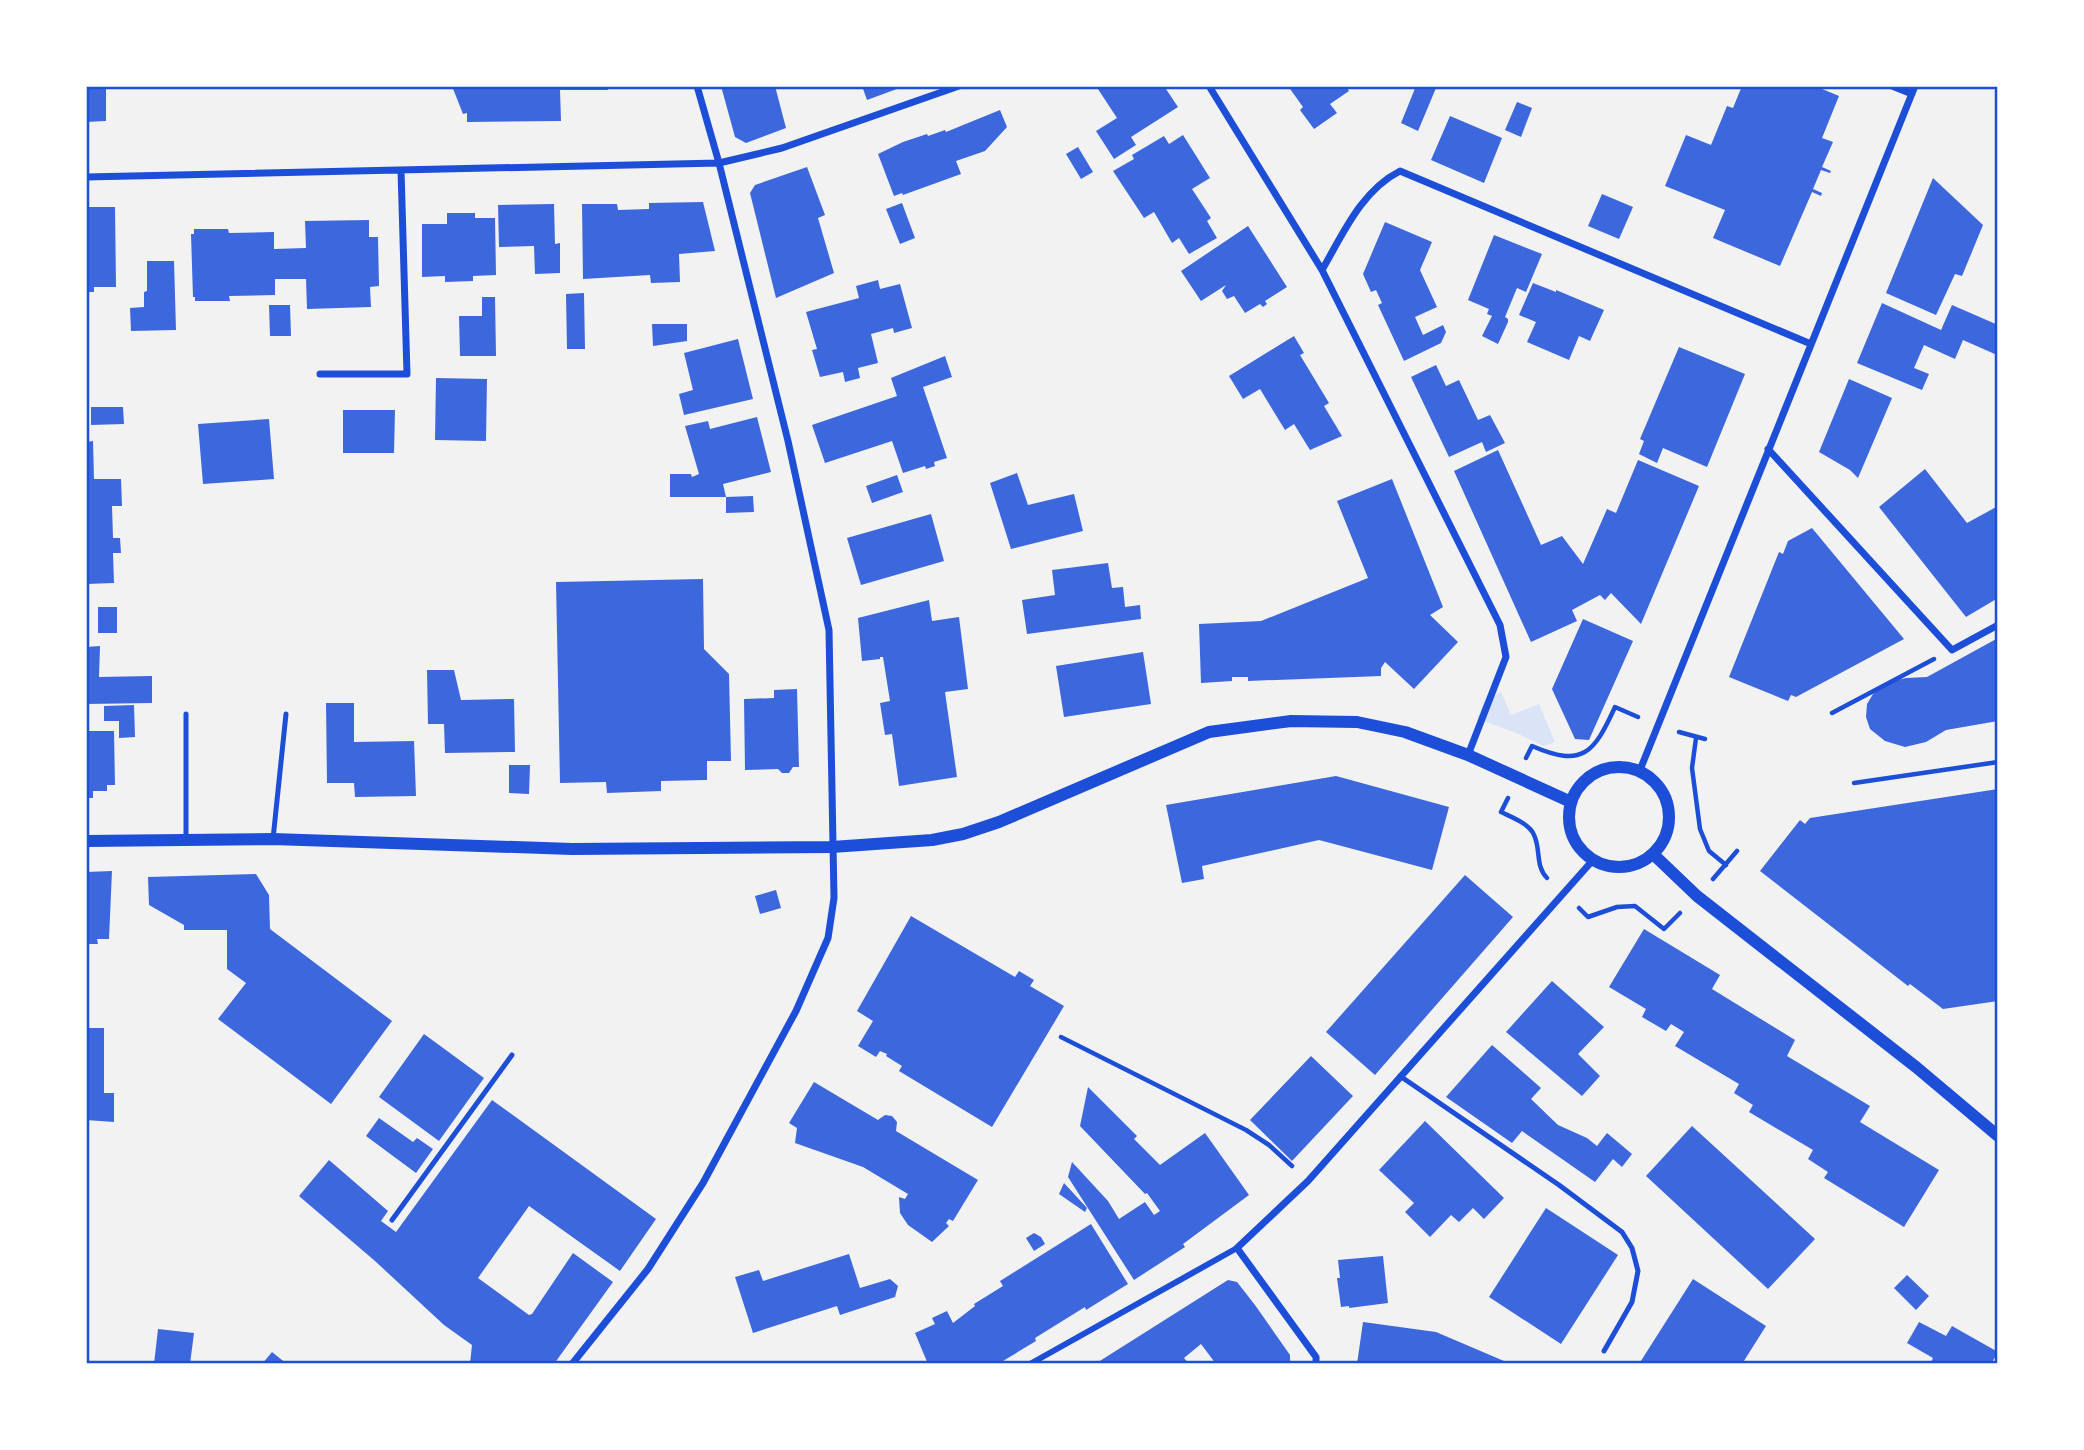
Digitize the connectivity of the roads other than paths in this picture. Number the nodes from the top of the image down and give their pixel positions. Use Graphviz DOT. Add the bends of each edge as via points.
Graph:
graph roads {
  1 [pos="697,86"];
  2 [pos="959,86"];
  3 [pos="1209,86"];
  4 [pos="1892,86"];
  5 [pos="1915,86"];
  6 [pos="1912,94"];
  7 [pos="719,163"];
  8 [pos="401,170"];
  9 [pos="86,177"];
  10 [pos="1322,270"];
  11 [pos="1811,344"];
  12 [pos="320,374"];
  13 [pos="1768,449"];
  14 [pos="1998,625"];
  15 [pos="186,714"];
  16 [pos="286,714"];
  17 [pos="1468,755"];
  18 [pos="1640,770"];
  19 [pos="1571,802"];
  20 [pos="272,839"];
  21 [pos="86,841"];
  22 [pos="186,841"];
  23 [pos="832,847"];
  24 [pos="1653,854"];
  25 [pos="1593,860"];
  26 [pos="512,1055"];
  27 [pos="1399,1076"];
  28 [pos="1998,1136"];
  29 [pos="392,1220"];
  30 [pos="1237,1248"];
  31 [pos="1604,1351"];
  32 [pos="572,1364"];
  33 [pos="1030,1364"];
  34 [pos="1316,1364"];
  1 -- 7 [label="street"];
  2 -- 7 [label="street" via="782,148"];
  3 -- 10 [label="street"];
  4 -- 6 [label="street"];
  5 -- 6 [label="street"];
  6 -- 11 [label="street"];
  7 -- 8 [label="street"];
  7 -- 23 [label="street" via="829,630"];
  8 -- 9 [label="street"];
  8 -- 12 [label="street" via="407,374"];
  10 -- 11 [label="street" via="1358,208 1384,180 1400,171"];
  10 -- 17 [label="street" via="1500,625 1506,657"];
  11 -- 13 [label="street"];
  13 -- 14 [label="street" via="1952,650"];
  13 -- 18 [label="street"];
  15 -- 22 [label="lane"];
  16 -- 20 [label="lane"];
  17 -- 19 [label="street"];
  17 -- 23 [label="street" via="1405,732 1357,722 1291,721 1209,732 963,835"];
  18 -- 19 [label="street" via="1619,766 1599,770 1581,783"];
  18 -- 24 [label="street" via="1657,782 1670,819 1665,838"];
  19 -- 25 [label="street" via="1572,835"];
  20 -- 22 [label="street"];
  20 -- 23 [label="street" via="585,849"];
  21 -- 22 [label="street"];
  23 -- 32 [label="street" via="834,898 828,938 796,1011 689,1205 648,1269"];
  24 -- 25 [label="street" via="1624,867"];
  24 -- 28 [label="street" via="1697,896 1916,1066"];
  25 -- 27 [label="street"];
  26 -- 29 [label="lane"];
  27 -- 30 [label="street" via="1308,1181"];
  27 -- 31 [label="lane" via="1622,1232 1638,1271 1632,1302"];
  30 -- 33 [label="street"];
  30 -- 34 [label="street" via="1316,1357"];
}
